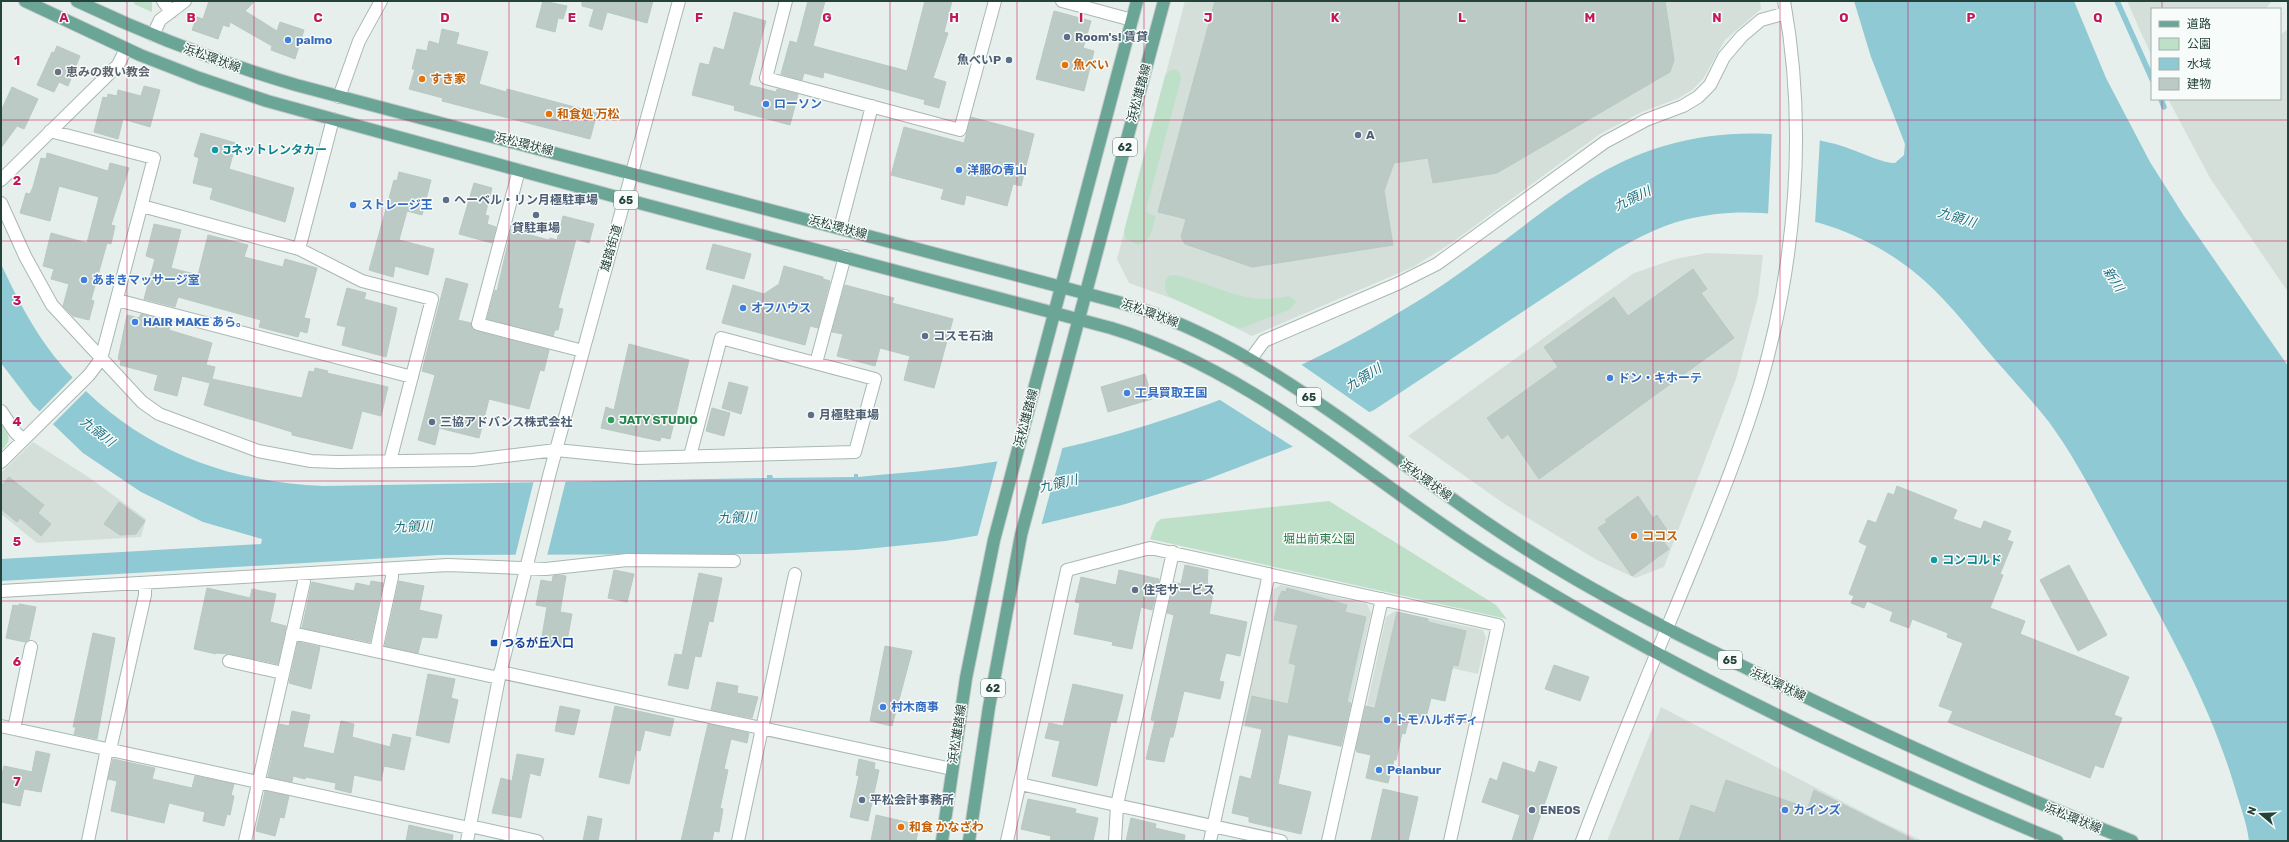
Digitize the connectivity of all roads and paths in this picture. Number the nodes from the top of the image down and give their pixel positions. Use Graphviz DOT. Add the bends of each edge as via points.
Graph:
graph roads {
  1 [pos="25,1"];
  2 [pos="77,1"];
  3 [pos="163,1"];
  4 [pos="186,1"];
  5 [pos="381,1"];
  6 [pos="679,1"];
  7 [pos="786,1"];
  8 [pos="994,1"];
  9 [pos="1062,1"];
  10 [pos="1137,1"];
  11 [pos="1164,1"];
  12 [pos="1785,7"];
  13 [pos="171,12"];
  14 [pos="1132,20"];
  15 [pos="153,36"];
  16 [pos="126,48"];
  17 [pos="339,97"];
  18 [pos="872,106"];
  19 [pos="334,119"];
  20 [pos="50,131"];
  21 [pos="519,170"];
  22 [pos="632,172"];
  23 [pos="1,180"];
  24 [pos="624,199"];
  25 [pos="1,203"];
  26 [pos="142,206"];
  27 [pos="840,228"];
  28 [pos="299,249"];
  29 [pos="845,256"];
  30 [pos="1061,287"];
  31 [pos="1086,293"];
  32 [pos="117,300"];
  33 [pos="1054,312"];
  34 [pos="1079,319"];
  35 [pos="583,351"];
  36 [pos="101,359"];
  37 [pos="1250,360"];
  38 [pos="816,363"];
  39 [pos="412,377"];
  40 [pos="1,411"];
  41 [pos="23,440"];
  42 [pos="556,450"];
  43 [pos="690,456"];
  44 [pos="390,461"];
  45 [pos="1,462"];
  46 [pos="1173,552"];
  47 [pos="734,561"];
  48 [pos="527,566"];
  49 [pos="392,569"];
  50 [pos="303,574"];
  51 [pos="795,574"];
  52 [pos="1269,574"];
  53 [pos="145,583"];
  54 [pos="1,591"];
  55 [pos="1382,599"];
  56 [pos="1667,629"];
  57 [pos="292,633"];
  58 [pos="31,647"];
  59 [pos="376,651"];
  60 [pos="1658,652"];
  61 [pos="229,661"];
  62 [pos="283,673"];
  63 [pos="499,675"];
  64 [pos="1,726"];
  65 [pos="14,729"];
  66 [pos="762,729"];
  67 [pos="108,749"];
  68 [pos="952,769"];
  69 [pos="258,782"];
  70 [pos="1020,784"];
  71 [pos="1117,806"];
  72 [pos="1213,826"];
  73 [pos="470,827"];
  74 [pos="88,841"];
  75 [pos="245,841"];
  76 [pos="467,841"];
  77 [pos="537,841"];
  78 [pos="738,841"];
  79 [pos="942,841"];
  80 [pos="969,841"];
  81 [pos="1007,841"];
  82 [pos="1115,841"];
  83 [pos="1210,841"];
  84 [pos="1281,841"];
  85 [pos="1328,841"];
  86 [pos="1450,841"];
  87 [pos="1582,841"];
  88 [pos="2057,841"];
  89 [pos="2132,841"];
  1 -- 16 [label="main road, 浜松環状線 / 65"];
  2 -- 15 [label="main road, 浜松環状線 / 65"];
  3 -- 13 [label="street"];
  4 -- 13 [label="street"];
  5 -- 17 [label="street" via="358,41"];
  6 -- 22 [label="street, 雄踏街道"];
  7 -- 18 [label="street" via="766,78"];
  8 -- 18 [label="street" via="960,130"];
  9 -- 14 [label="street"];
  10 -- 14 [label="main road, 浜松雄踏線 / 62"];
  11 -- 31 [label="main road, 浜松雄踏線 / 62"];
  12 -- 37 [label="street" via="1761,20 1742,36 1724,57 1710,85 1698,97 1605,142 1437,264 1397,284 1264,341"];
  12 -- 56 [label="street" via="1796,119 1795,174 1791,228 1777,318 1756,398 1732,470"];
  13 -- 15 [label="street" via="160,20"];
  14 -- 30 [label="main road, 浜松雄踏線 / 62"];
  15 -- 17 [label="main road, 浜松環状線 / 65" via="240,68"];
  16 -- 19 [label="main road, 浜松環状線 / 65" via="233,90"];
  16 -- 20 [label="street" via="118,66"];
  17 -- 22 [label="main road, 浜松環状線 / 65"];
  18 -- 27 [label="street"];
  19 -- 21 [label="main road, 浜松環状線 / 65"];
  19 -- 28 [label="street"];
  20 -- 23 [label="street"];
  20 -- 26 [label="street" via="154,158"];
  21 -- 24 [label="main road, 浜松環状線 / 65"];
  21 -- 35 [label="street" via="478,324"];
  22 -- 24 [label="street, 雄踏街道"];
  22 -- 27 [label="main road, 浜松環状線 / 65"];
  24 -- 29 [label="main road, 浜松環状線 / 65"];
  24 -- 35 [label="street, 雄踏街道"];
  25 -- 36 [label="street" via="25,256 52,305"];
  26 -- 28 [label="street"];
  26 -- 32 [label="street"];
  27 -- 30 [label="main road, 浜松環状線 / 65"];
  28 -- 39 [label="street" via="362,281 432,299"];
  29 -- 33 [label="main road, 浜松環状線 / 65"];
  29 -- 38 [label="street"];
  30 -- 31 [label="main road, 浜松環状線 / 65"];
  30 -- 33 [label="main road, 浜松雄踏線 / 62"];
  31 -- 34 [label="main road, 浜松雄踏線 / 62"];
  31 -- 37 [label="main road, 浜松環状線 / 65" via="1175,322"];
  32 -- 36 [label="street"];
  32 -- 39 [label="street"];
  33 -- 34 [label="main road, 浜松環状線 / 65"];
  33 -- 68 [label="main road, 浜松雄踏線 / 62" via="994,540 974,632"];
  34 -- 60 [label="main road, 浜松環状線 / 65" via="1147,340 1233,381 1327,442 1484,553 1562,600"];
  34 -- 80 [label="main road, 浜松雄踏線 / 62" via="1021,535 989,707"];
  35 -- 42 [label="street, 雄踏街道"];
  36 -- 41 [label="street" via="89,375"];
  36 -- 44 [label="street" via="150,409 233,443 271,454 311,461"];
  37 -- 56 [label="main road, 浜松環状線 / 65" via="1355,429 1520,545 1584,584"];
  38 -- 43 [label="street" via="721,338"];
  38 -- 43 [label="street" via="875,379 855,452"];
  39 -- 44 [label="street"];
  40 -- 41 [label="street"];
  41 -- 45 [label="street"];
  42 -- 43 [label="street" via="637,458"];
  42 -- 44 [label="street" via="473,460"];
  42 -- 48 [label="street, 雄踏街道"];
  46 -- 52 [label="street"];
  46 -- 70 [label="street" via="1150,548 1067,570"];
  46 -- 71 [label="street"];
  47 -- 48 [label="street" via="627,560 557,568"];
  48 -- 49 [label="street" via="448,565"];
  48 -- 63 [label="street, 雄踏街道"];
  49 -- 50 [label="street"];
  49 -- 59 [label="street"];
  50 -- 53 [label="street"];
  50 -- 57 [label="street" via="304,582"];
  51 -- 66 [label="street"];
  52 -- 55 [label="street"];
  52 -- 72 [label="street"];
  53 -- 54 [label="street"];
  53 -- 67 [label="street" via="145,595"];
  55 -- 85 [label="street"];
  55 -- 86 [label="street" via="1498,625"];
  56 -- 60 [label="street"];
  56 -- 89 [label="main road, 浜松環状線 / 65" via="1927,755"];
  57 -- 59 [label="street"];
  57 -- 62 [label="street"];
  58 -- 65 [label="street"];
  59 -- 63 [label="street"];
  60 -- 87 [label="street"];
  60 -- 88 [label="main road, 浜松環状線 / 65" via="1874,761"];
  61 -- 62 [label="street"];
  62 -- 69 [label="street"];
  63 -- 66 [label="street"];
  63 -- 73 [label="street, 雄踏街道"];
  64 -- 65 [label="street"];
  65 -- 67 [label="street"];
  66 -- 68 [label="street"];
  66 -- 78 [label="street"];
  67 -- 69 [label="street"];
  67 -- 74 [label="street"];
  68 -- 79 [label="main road, 浜松雄踏線 / 62"];
  69 -- 73 [label="street"];
  69 -- 75 [label="street"];
  70 -- 71 [label="street"];
  70 -- 81 [label="street"];
  71 -- 72 [label="street"];
  71 -- 82 [label="street"];
  72 -- 83 [label="street"];
  72 -- 84 [label="street"];
  73 -- 76 [label="street, 雄踏街道"];
  73 -- 77 [label="street"];
}
